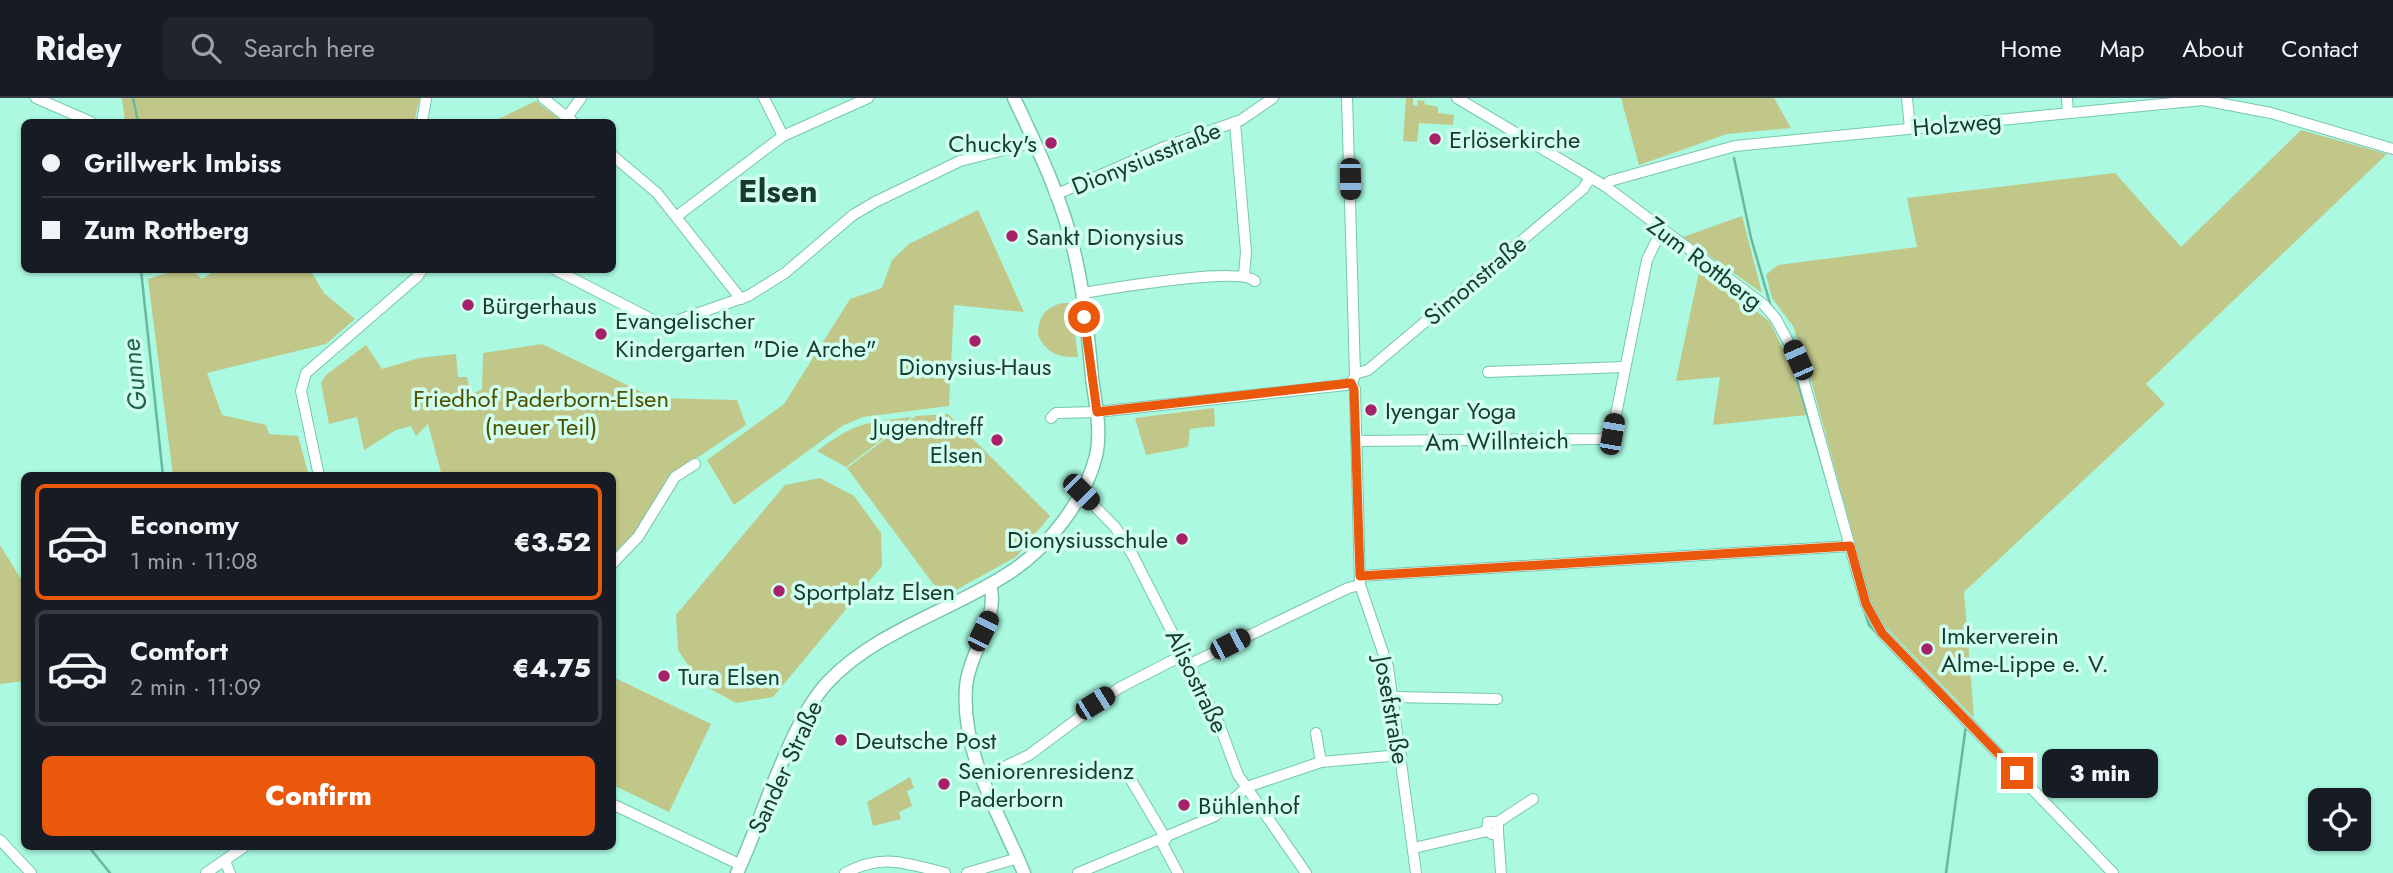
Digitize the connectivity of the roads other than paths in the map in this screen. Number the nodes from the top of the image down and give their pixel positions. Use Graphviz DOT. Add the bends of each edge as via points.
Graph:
graph roads {
  1 [pos="36,98"];
  2 [pos="426,98"];
  3 [pos="543,98"];
  4 [pos="581,98"];
  5 [pos="764,98"];
  6 [pos="868,98"];
  7 [pos="1014,98"];
  8 [pos="1273,98"];
  9 [pos="1347,98"];
  10 [pos="1457,98"];
  11 [pos="1907,98"];
  12 [pos="2067,98"];
  13 [pos="2068,113"];
  14 [pos="84,119"];
  15 [pos="422,119"];
  16 [pos="569,119"];
  17 [pos="570,119"];
  18 [pos="1235,122"];
  19 [pos="1910,128"];
  20 [pos="783,136"];
  21 [pos="1035,142"];
  22 [pos="2393,149"];
  23 [pos="616,158"];
  24 [pos="1590,178"];
  25 [pos="1605,186"];
  26 [pos="1055,195"];
  27 [pos="677,216"];
  28 [pos="1662,229"];
  29 [pos="420,273"];
  30 [pos="562,273"];
  31 [pos="1244,275"];
  32 [pos="1255,281"];
  33 [pos="1082,293"];
  34 [pos="741,299"];
  35 [pos="1623,367"];
  36 [pos="1488,372"];
  37 [pos="1353,379"];
  38 [pos="1097,412"];
  39 [pos="1051,418"];
  40 [pos="1356,441"];
  41 [pos="695,464"];
  42 [pos="318,472"];
  43 [pos="1081,492"];
  44 [pos="1850,546"];
  45 [pos="616,560"];
  46 [pos="1360,580"];
  47 [pos="990,585"];
  48 [pos="1185,654"];
  49 [pos="1190,664"];
  50 [pos="1393,697"];
  51 [pos="1497,699"];
  52 [pos="1316,733"];
  53 [pos="1401,755"];
  54 [pos="1321,762"];
  55 [pos="1128,775"];
  56 [pos="981,778"];
  57 [pos="1247,787"];
  58 [pos="1533,799"];
  59 [pos="616,806"];
  60 [pos="1498,827"];
  61 [pos="0,840"];
  62 [pos="1164,840"];
  63 [pos="1414,848"];
  64 [pos="240,850"];
  65 [pos="1018,858"];
  66 [pos="225,861"];
  67 [pos="739,869"];
  68 [pos="31,873"];
  69 [pos="206,873"];
  70 [pos="230,873"];
  71 [pos="845,873"];
  72 [pos="945,873"];
  73 [pos="967,873"];
  74 [pos="1024,873"];
  75 [pos="1078,873"];
  76 [pos="1178,873"];
  77 [pos="1306,873"];
  78 [pos="1416,873"];
  79 [pos="1501,873"];
  80 [pos="2113,873"];
  1 -- 14 [label="street"];
  2 -- 15 [label="street"];
  3 -- 16 [label="street"];
  4 -- 17 [label="street"];
  5 -- 20 [label="street"];
  6 -- 20 [label="street"];
  7 -- 21 [label="street, Sander Straße"];
  8 -- 18 [label="street, Dionysiusstraße"];
  9 -- 37 [label="street, Josefstraße"];
  10 -- 24 [label="street, Zum Rottberg"];
  11 -- 19 [label="street"];
  12 -- 13 [label="street"];
  13 -- 19 [label="street, Holzweg"];
  13 -- 22 [label="street, Holzweg" via="2218,100"];
  18 -- 26 [label="street, Dionysiusstraße"];
  18 -- 31 [label="street"];
  19 -- 25 [label="street, Holzweg" via="1725,148"];
  20 -- 27 [label="street"];
  21 -- 26 [label="street, Sander Straße"];
  21 -- 34 [label="street" via="960,161 875,202 785,273"];
  23 -- 27 [label="street"];
  24 -- 25 [label="street, Zum Rottberg"];
  24 -- 37 [label="street, Simonstraße" via="1583,189"];
  25 -- 28 [label="street, Zum Rottberg"];
  26 -- 33 [label="street, Sander Straße" via="1074,250"];
  27 -- 34 [label="street"];
  28 -- 35 [label="street, Am Willnteich" via="1647,260"];
  28 -- 44 [label="street, Zum Rottberg" via="1764,305 1788,338"];
  29 -- 42 [label="street" via="306,373 301,391"];
  30 -- 34 [label="street" via="665,324"];
  31 -- 32 [label="street"];
  31 -- 33 [label="street" via="1178,278"];
  33 -- 38 [label="street, Sander Straße"];
  35 -- 36 [label="street"];
  35 -- 40 [label="street, Am Willnteich" via="1612,434 1601,439"];
  37 -- 38 [label="street, Simonstraße"];
  37 -- 40 [label="street, Josefstraße"];
  38 -- 39 [label="street, Simonstraße" via="1056,413"];
  38 -- 43 [label="street, Sander Straße" via="1096,453"];
  40 -- 46 [label="street, Josefstraße"];
  41 -- 45 [label="street" via="675,477 638,537"];
  43 -- 47 [label="street, Sander Straße" via="1028,560"];
  43 -- 48 [label="street, Alisostraße" via="1115,527"];
  44 -- 46 [label="street"];
  44 -- 80 [label="street, Zum Rottberg" via="1866,604 1882,633"];
  46 -- 49 [label="street"];
  46 -- 50 [label="street, Josefstraße"];
  47 -- 56 [label="street" via="990,615 974,653 966,692 968,730"];
  47 -- 67 [label="street, Sander Straße" via="867,651 826,684 807,711"];
  48 -- 49 [label="street, Alisostraße"];
  48 -- 56 [label="street" via="1119,688 1029,755"];
  49 -- 57 [label="street, Alisostraße"];
  50 -- 51 [label="street"];
  50 -- 53 [label="street, Josefstraße"];
  52 -- 54 [label="street"];
  53 -- 54 [label="street"];
  53 -- 63 [label="street, Josefstraße"];
  54 -- 57 [label="street"];
  55 -- 62 [label="street"];
  56 -- 65 [label="street"];
  57 -- 62 [label="street" via="1215,816"];
  57 -- 77 [label="street, Alisostraße"];
  58 -- 60 [label="street"];
  59 -- 67 [label="street"];
  60 -- 63 [label="street" via="1492,834 1487,831"];
  60 -- 79 [label="street"];
  61 -- 68 [label="street"];
  62 -- 75 [label="street"];
  62 -- 76 [label="street"];
  63 -- 78 [label="street, Josefstraße"];
  64 -- 66 [label="street"];
  65 -- 73 [label="street"];
  65 -- 74 [label="street"];
  66 -- 69 [label="street"];
  66 -- 70 [label="street"];
  71 -- 72 [label="street" via="881,859"];
}
